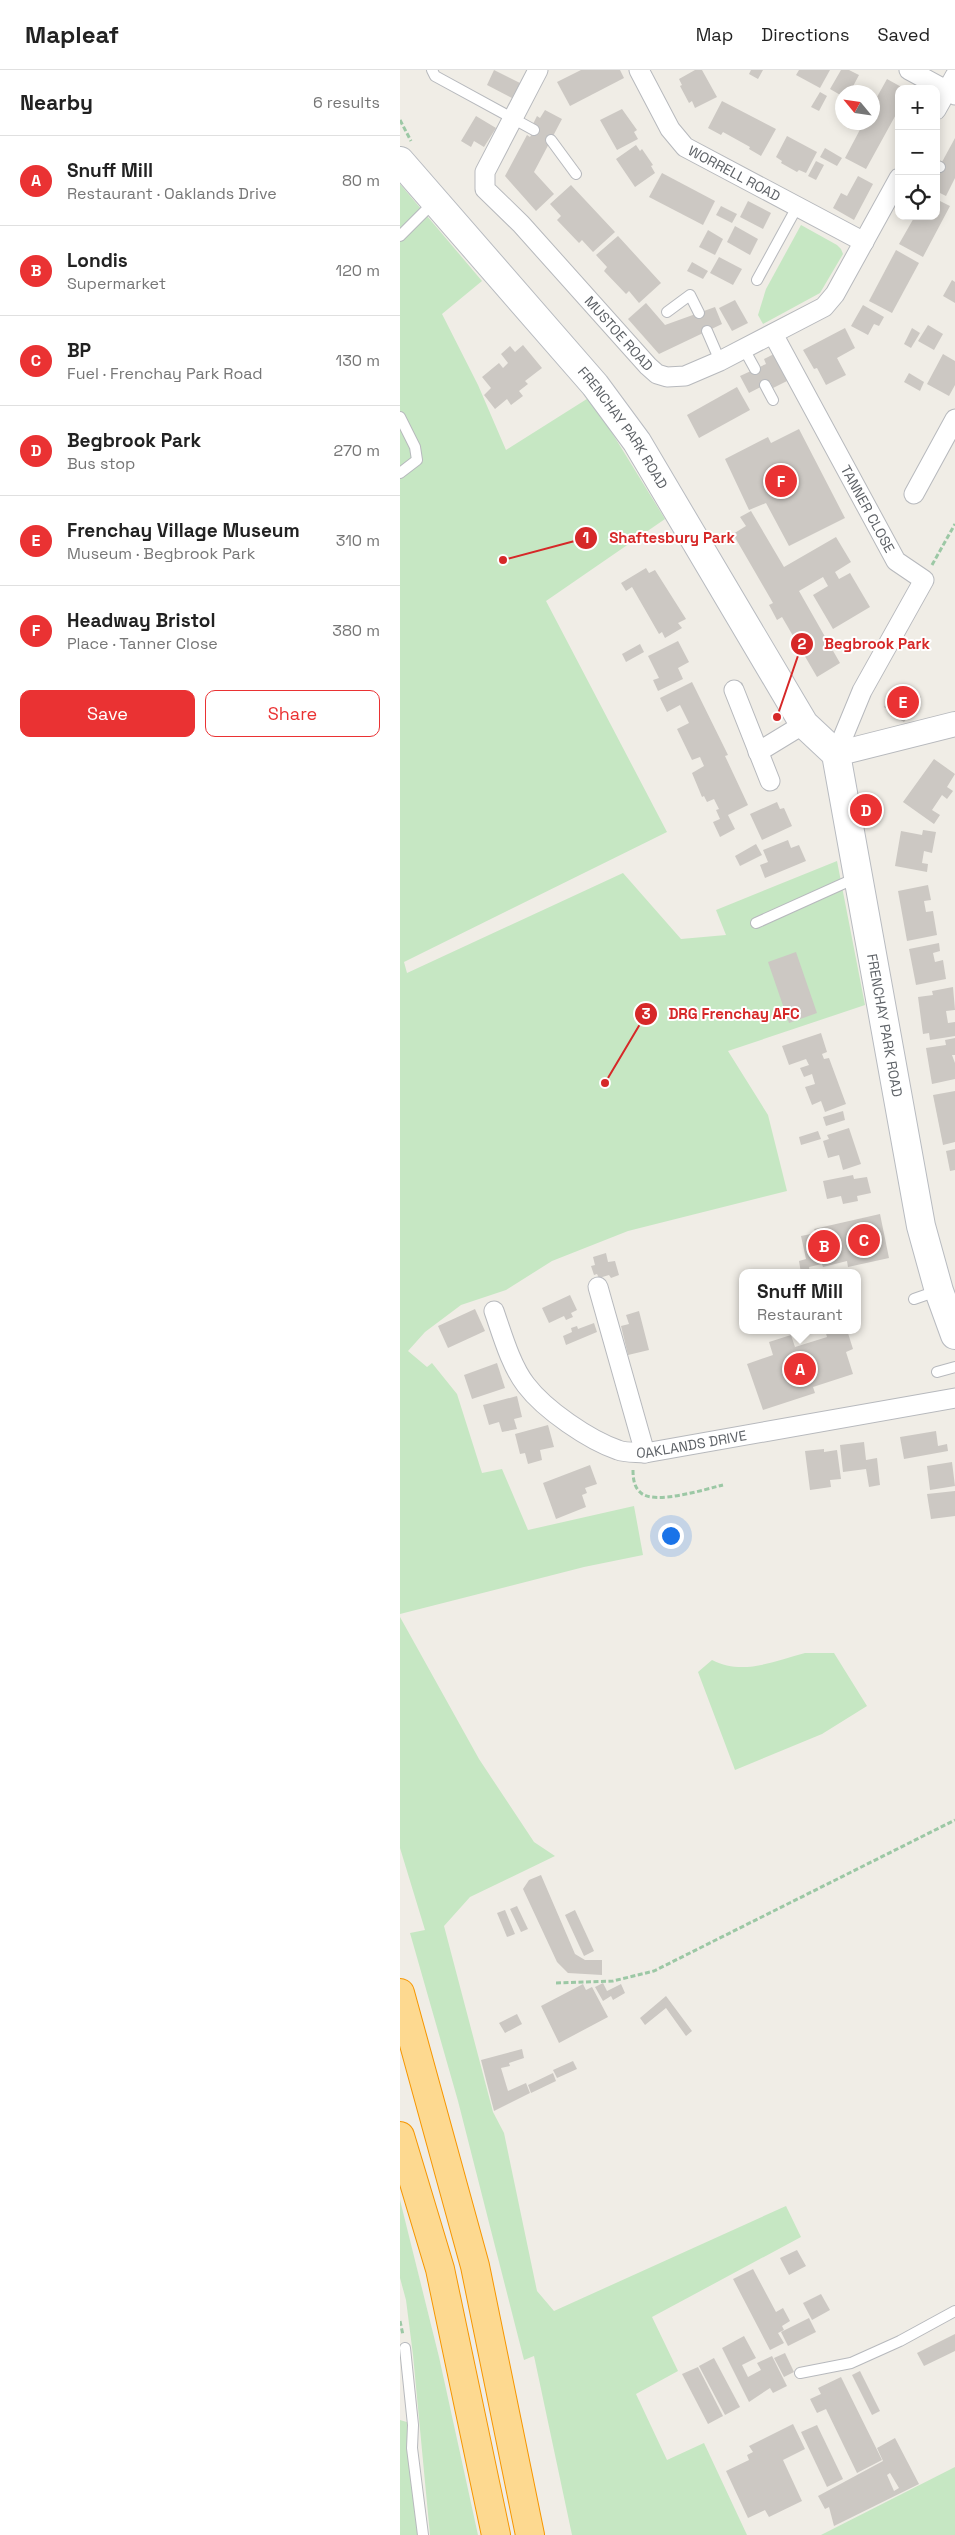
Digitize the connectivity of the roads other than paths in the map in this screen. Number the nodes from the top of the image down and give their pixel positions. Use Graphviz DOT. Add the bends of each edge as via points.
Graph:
graph roads {
  1 [pos="432,70"];
  2 [pos="538,70"];
  3 [pos="639,70"];
  4 [pos="909,70"];
  5 [pos="952,87"];
  6 [pos="940,104"];
  7 [pos="512,118"];
  8 [pos="534,130"];
  9 [pos="551,140"];
  10 [pos="400,161"];
  11 [pos="576,174"];
  12 [pos="895,185"];
  13 [pos="434,201"];
  14 [pos="797,207"];
  15 [pos="400,236"];
  16 [pos="864,242"];
  17 [pos="757,280"];
  18 [pos="667,312"];
  19 [pos="699,313"];
  20 [pos="707,331"];
  21 [pos="773,334"];
  22 [pos="744,349"];
  23 [pos="720,361"];
  24 [pos="755,369"];
  25 [pos="764,385"];
  26 [pos="773,400"];
  27 [pos="400,417"];
  28 [pos="955,419"];
  29 [pos="400,473"];
  30 [pos="914,494"];
  31 [pos="734,690"];
  32 [pos="804,724"];
  33 [pos="955,724"];
  34 [pos="758,752"];
  35 [pos="836,754"];
  36 [pos="770,781"];
  37 [pos="859,877"];
  38 [pos="756,923"];
  39 [pos="598,1287"];
  40 [pos="494,1312"];
  41 [pos="955,1335"];
  42 [pos="955,1367"];
  43 [pos="937,1372"];
  44 [pos="955,1398"];
  45 [pos="639,1453"];
  46 [pos="400,1992"];
  47 [pos="400,2136"];
  48 [pos="955,2312"];
  49 [pos="405,2348"];
  50 [pos="800,2373"];
  51 [pos="423,2535"];
  52 [pos="496,2535"];
  53 [pos="530,2535"];
  1 -- 7 [label="lane" via="435,76"];
  2 -- 7 [label="street, MUSTOE ROAD"];
  3 -- 14 [label="street, WORRELL ROAD" via="670,128 686,147"];
  4 -- 5 [label="street"];
  5 -- 6 [label="street"];
  7 -- 8 [label="lane"];
  7 -- 23 [label="street, MUSTOE ROAD" via="484,175 484,185 490,196 521,224 653,371 679,378"];
  9 -- 11 [label="lane"];
  10 -- 13 [label="main road, FRENCHAY PARK ROAD"];
  12 -- 16 [label="street, MUSTOE ROAD"];
  13 -- 15 [label="lane"];
  13 -- 32 [label="main road, FRENCHAY PARK ROAD" via="595,385 638,442"];
  14 -- 16 [label="street, WORRELL ROAD"];
  14 -- 17 [label="lane"];
  16 -- 21 [label="street, MUSTOE ROAD" via="830,301"];
  18 -- 19 [label="lane" via="690,295"];
  20 -- 23 [label="lane"];
  21 -- 22 [label="street, MUSTOE ROAD"];
  21 -- 35 [label="street, TANNER CLOSE" via="896,561 924,580 862,691"];
  22 -- 23 [label="street, MUSTOE ROAD"];
  22 -- 24 [label="lane"];
  25 -- 26 [label="lane"];
  27 -- 29 [label="lane" via="415,447 417,460"];
  28 -- 30 [label="street"];
  31 -- 34 [label="street"];
  32 -- 34 [label="street"];
  32 -- 35 [label="main road, FRENCHAY PARK ROAD"];
  33 -- 35 [label="street"];
  34 -- 36 [label="street"];
  35 -- 37 [label="main road, FRENCHAY PARK ROAD"];
  37 -- 38 [label="lane"];
  37 -- 41 [label="main road, FRENCHAY PARK ROAD" via="921,1226 926,1295"];
  39 -- 45 [label="street"];
  40 -- 45 [label="street, OAKLANDS DRIVE" via="525,1384 539,1399 601,1444"];
  42 -- 43 [label="lane"];
  44 -- 45 [label="street, OAKLANDS DRIVE"];
  46 -- 53 [label="highway" via="476,2266"];
  47 -- 52 [label="highway" via="440,2269"];
  48 -- 50 [label="lane" via="851,2363"];
  49 -- 51 [label="lane" via="413,2425 412,2448"];
}
